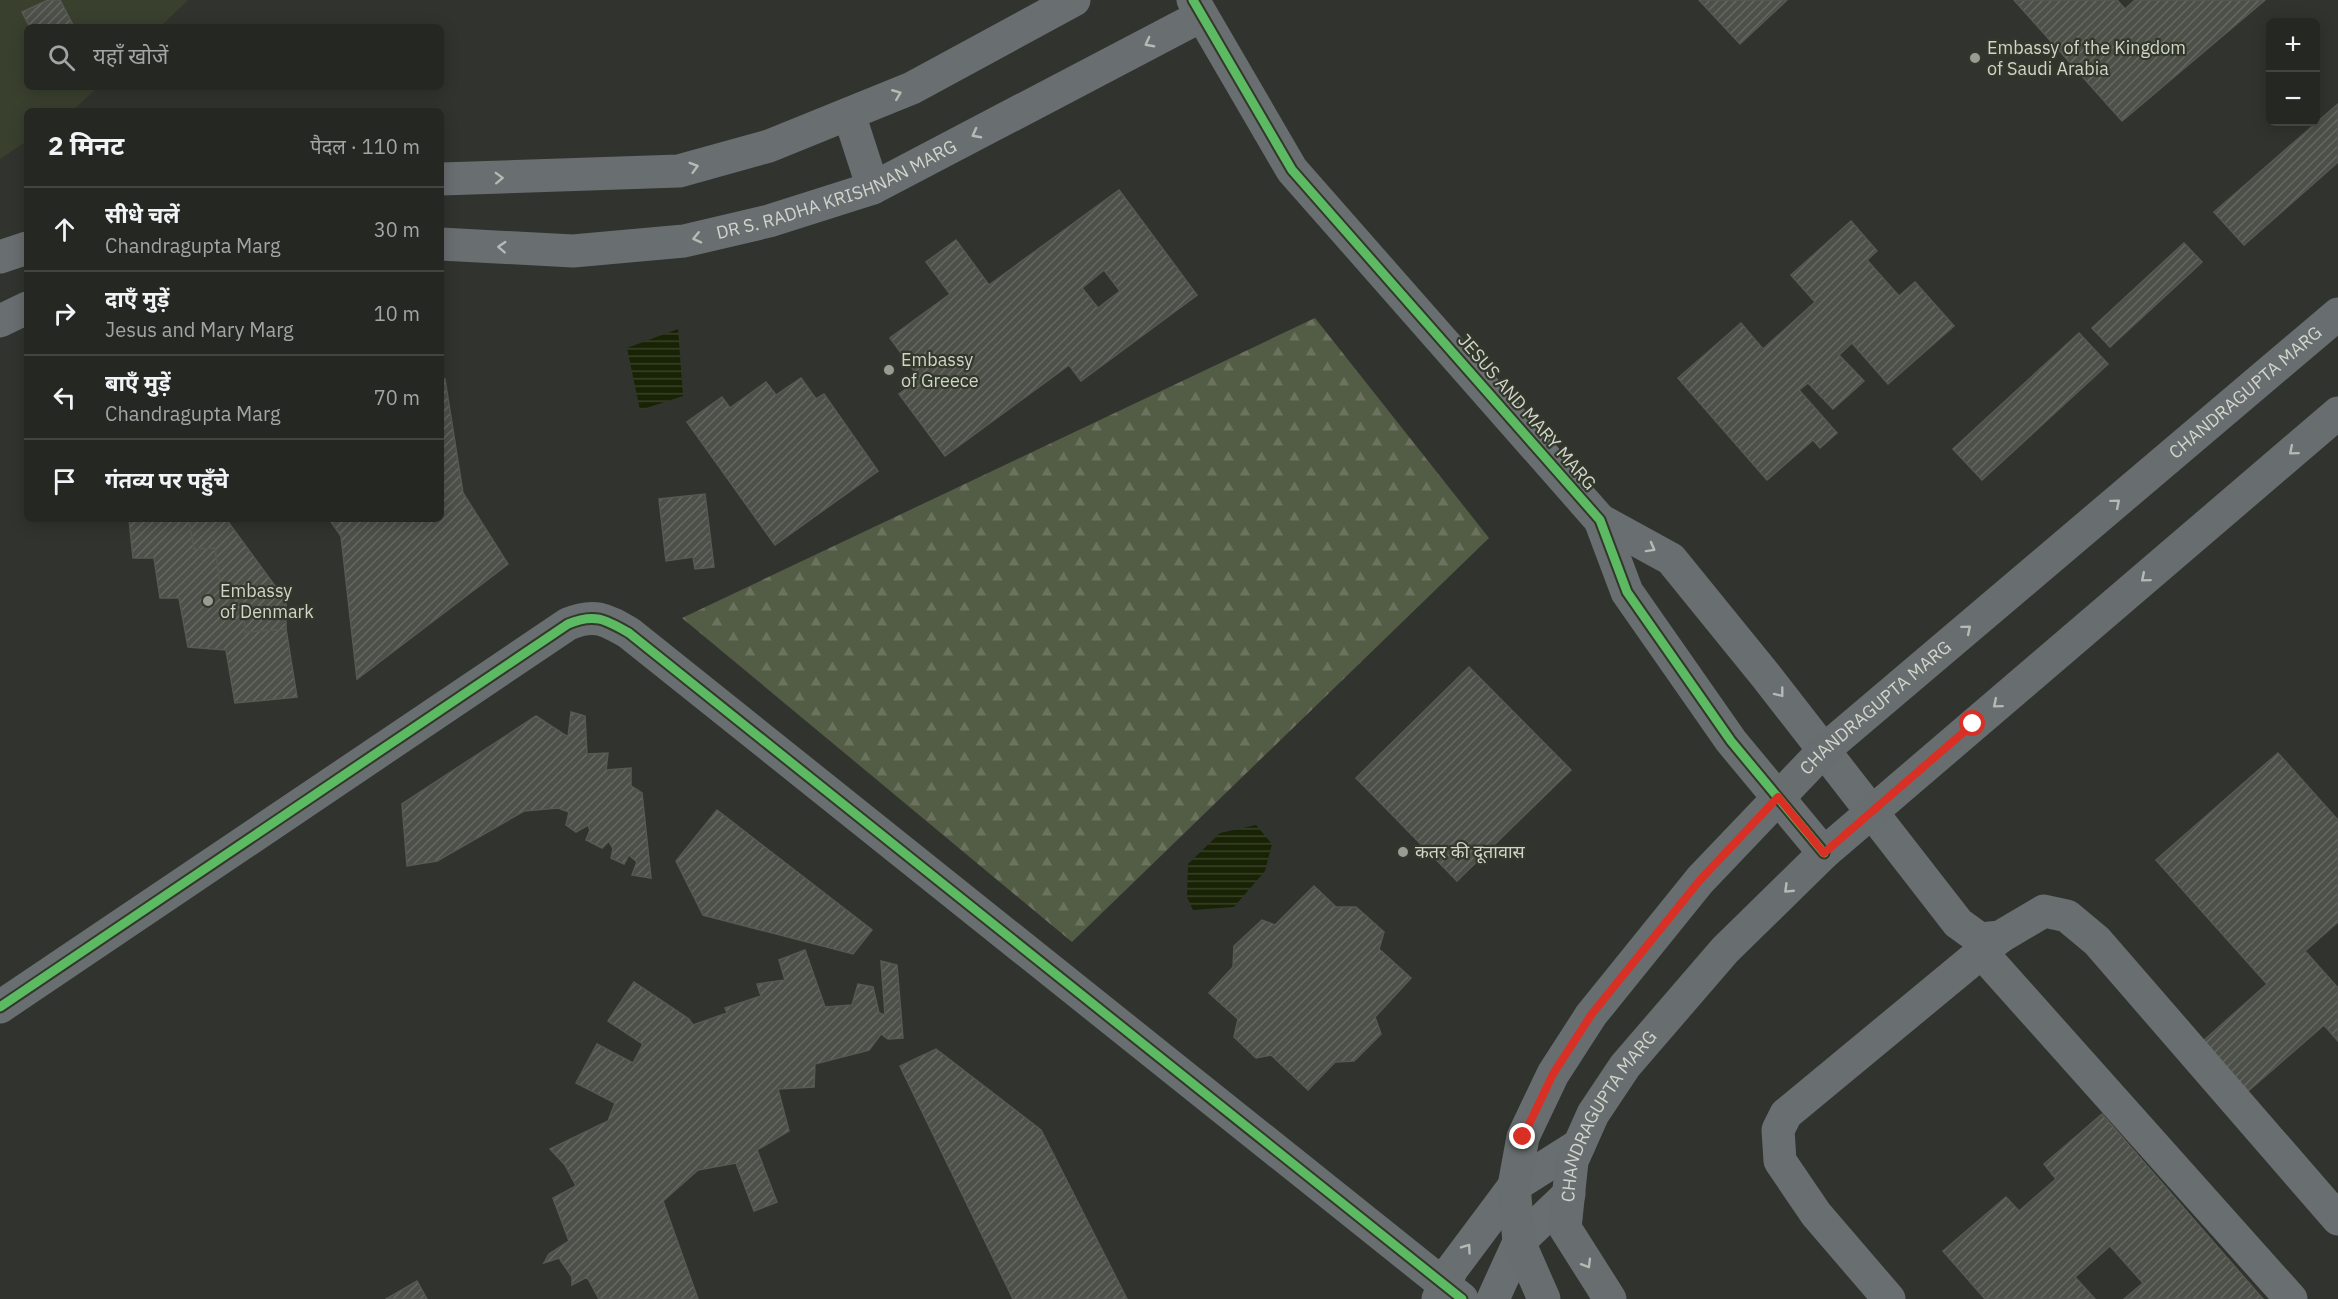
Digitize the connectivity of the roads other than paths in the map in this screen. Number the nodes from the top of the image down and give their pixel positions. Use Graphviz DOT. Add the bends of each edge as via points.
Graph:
graph roads {
  1 [pos="1074,0"];
  2 [pos="1197,8"];
  3 [pos="849,114"];
  4 [pos="444,179"];
  5 [pos="873,188"];
  6 [pos="444,244"];
  7 [pos="24,249"];
  8 [pos="0,257"];
  9 [pos="24,309"];
  10 [pos="2338,314"];
  11 [pos="0,321"];
  12 [pos="2338,413"];
  13 [pos="1600,520"];
  14 [pos="1824,750"];
  15 [pos="1778,797"];
  16 [pos="1872,810"];
  17 [pos="1824,853"];
  18 [pos="1990,944"];
  19 [pos="0,1007"];
  20 [pos="1579,1145"];
  21 [pos="1514,1186"];
  22 [pos="1569,1194"];
  23 [pos="2338,1219"];
  24 [pos="1519,1242"];
  25 [pos="1448,1295"];
  26 [pos="1493,1299"];
  27 [pos="1544,1299"];
  28 [pos="1610,1299"];
  29 [pos="1888,1299"];
  30 [pos="2291,1299"];
  3 -- 1 [label="street, one-way" via="912,88"];
  2 -- 5 [label="street, DR S. RADHA KRISHNAN MARG, one-way"];
  2 -- 13 [label="street, JESUS AND MARY MARG" via="1292,170"];
  4 -- 3 [label="street, one-way" via="679,171 769,146"];
  3 -- 5 [label="street"];
  5 -- 6 [label="street, DR S. RADHA KRISHNAN MARG, one-way" via="769,221 684,241 573,251"];
  7 -- 8 [label="street"];
  9 -- 11 [label="street"];
  14 -- 10 [label="main road, CHANDRAGUPTA MARG, one-way"];
  12 -- 16 [label="main road, CHANDRAGUPTA MARG, one-way"];
  13 -- 14 [label="street, one-way" via="1671,559"];
  13 -- 15 [label="street, JESUS AND MARY MARG" via="1627,592 1731,741"];
  14 -- 15 [label="main road, CHANDRAGUPTA MARG"];
  14 -- 16 [label="street"];
  15 -- 17 [label="street, JESUS AND MARY MARG"];
  15 -- 21 [label="main road, CHANDRAGUPTA MARG" via="1700,880 1591,1015 1553,1074 1523,1137"];
  16 -- 17 [label="main road, CHANDRAGUPTA MARG"];
  16 -- 18 [label="street" via="1958,923"];
  17 -- 20 [label="main road, CHANDRAGUPTA MARG, one-way" via="1725,950 1625,1066 1593,1114"];
  18 -- 23 [label="street" via="2044,911 2067,916 2097,941"];
  18 -- 29 [label="street" via="1786,1114 1778,1130 1780,1161 1816,1214"];
  18 -- 30 [label="street"];
  19 -- 25 [label="street" via="568,624 586,617 608,620 638,640"];
  20 -- 21 [label="street"];
  20 -- 22 [label="main road, CHANDRAGUPTA MARG" via="1572,1161"];
  21 -- 24 [label="main road, CHANDRAGUPTA MARG"];
  25 -- 21 [label="street, one-way" via="1459,1260"];
  22 -- 24 [label="street"];
  22 -- 28 [label="main road, CHANDRAGUPTA MARG, one-way" via="1565,1228"];
  24 -- 26 [label="street"];
  24 -- 27 [label="main road, CHANDRAGUPTA MARG"];
}
